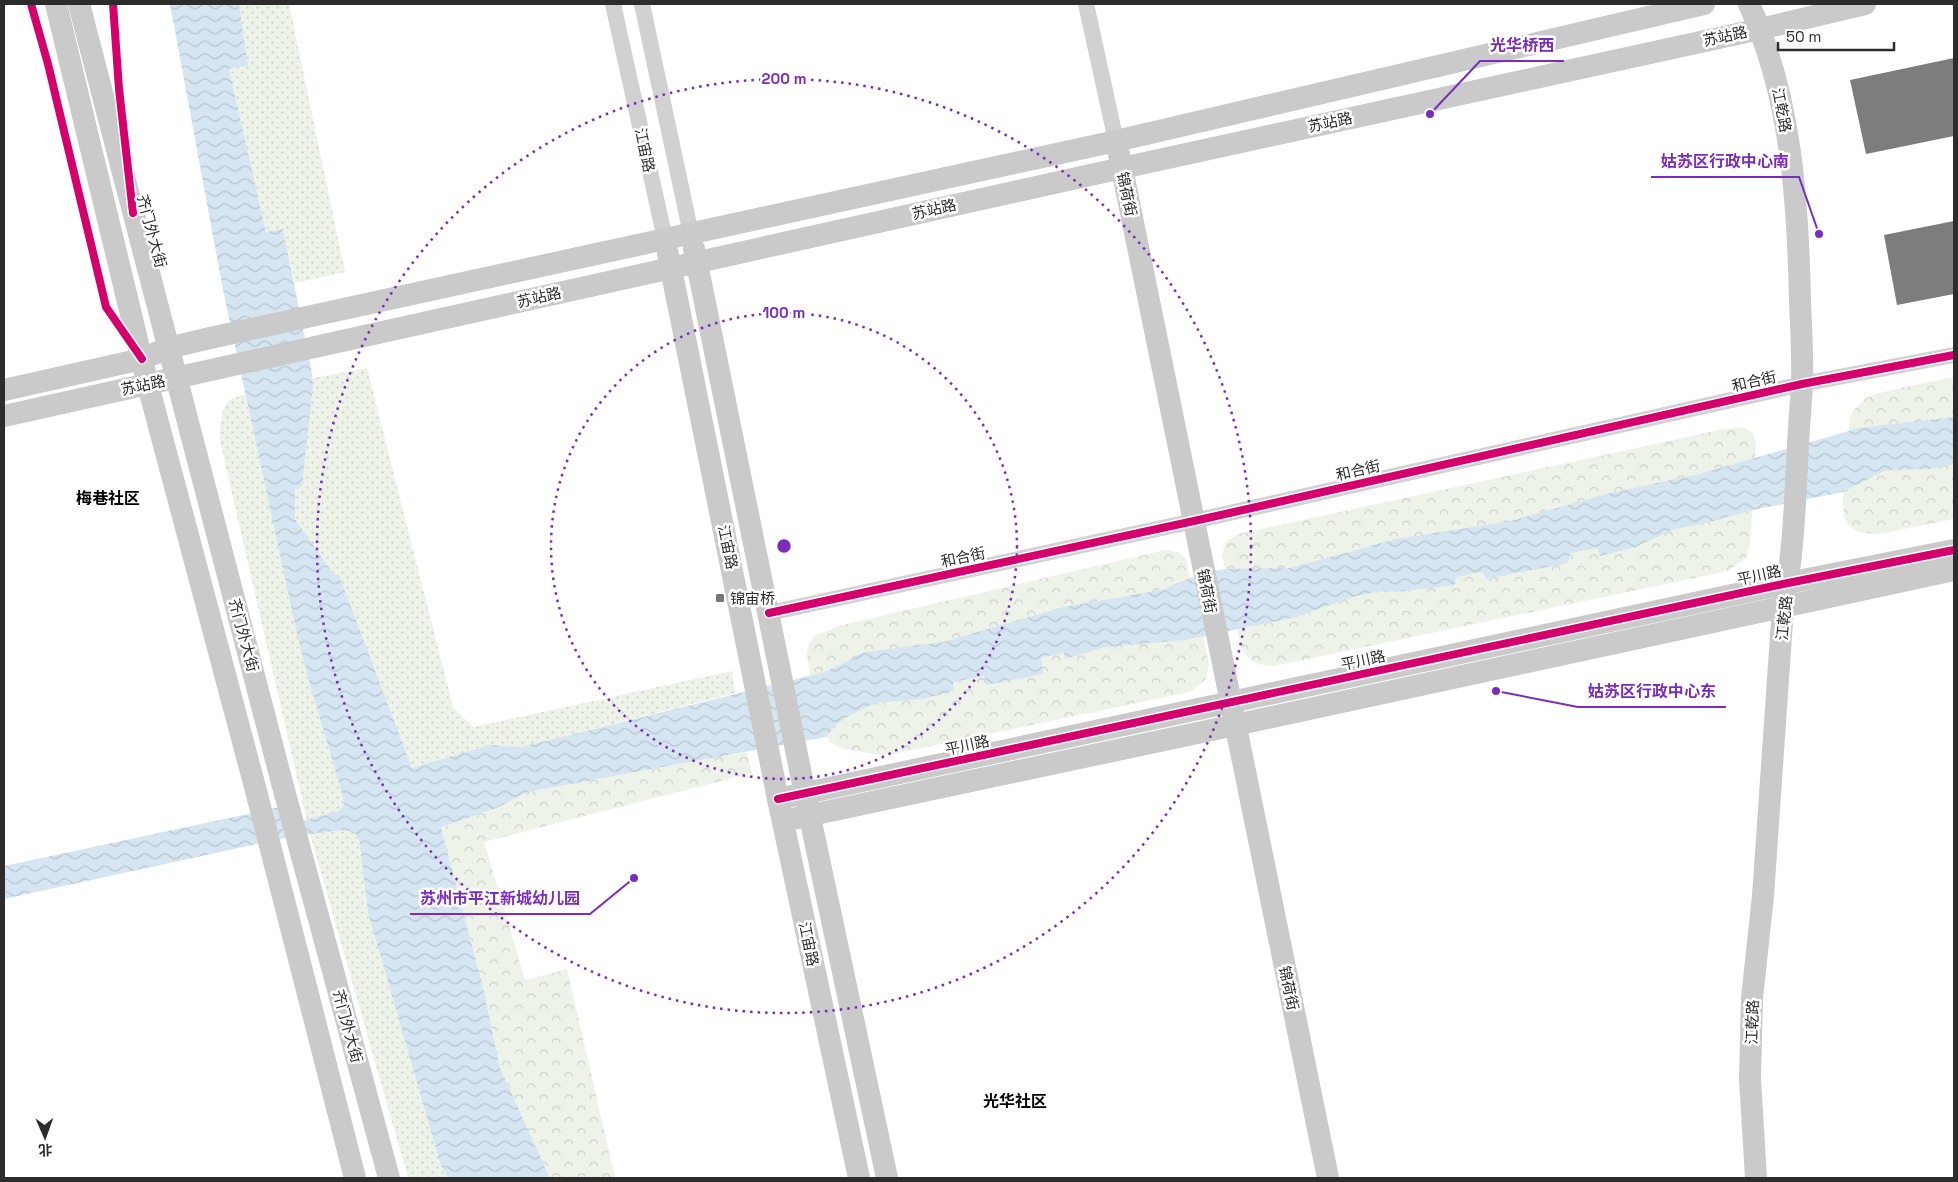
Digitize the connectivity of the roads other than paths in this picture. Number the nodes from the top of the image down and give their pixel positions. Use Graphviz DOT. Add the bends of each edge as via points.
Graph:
graph roads {
  1 [pos="56,4"];
  2 [pos="79,4"];
  3 [pos="613,4"];
  4 [pos="642,4"];
  5 [pos="1086,4"];
  6 [pos="1704,4"];
  7 [pos="1749,4"];
  8 [pos="1865,4"];
  9 [pos="1760,29"];
  10 [pos="1116,141"];
  11 [pos="1122,168"];
  12 [pos="691,234"];
  13 [pos="665,239"];
  14 [pos="696,262"];
  15 [pos="671,267"];
  16 [pos="168,348"];
  17 [pos="1954,355"];
  18 [pos="142,359"];
  19 [pos="176,378"];
  20 [pos="1802,384"];
  21 [pos="148,385"];
  22 [pos="4,390"];
  23 [pos="4,416"];
  24 [pos="1194,521"];
  25 [pos="1954,550"];
  26 [pos="1954,570"];
  27 [pos="1788,583"];
  28 [pos="1783,607"];
  29 [pos="769,613"];
  30 [pos="1231,703"];
  31 [pos="1235,725"];
  32 [pos="805,794"];
  33 [pos="780,810"];
  34 [pos="810,815"];
  35 [pos="355,1178"];
  36 [pos="389,1178"];
  37 [pos="859,1178"];
  38 [pos="886,1178"];
  39 [pos="1328,1178"];
  40 [pos="1756,1178"];
  1 -- 18 [label="street, 齐门外大街"];
  2 -- 16 [label="street, 齐门外大街"];
  3 -- 13 [label="street, 江宙路"];
  4 -- 12 [label="street, 江宙路"];
  5 -- 10 [label="street, 锦荷街"];
  6 -- 10 [label="street, 苏站路"];
  7 -- 9 [label="street, 江乾路"];
  8 -- 9 [label="street, 苏站路"];
  9 -- 11 [label="street, 苏站路"];
  9 -- 20 [label="street, 江乾路" via="1779,88 1792,161 1799,233"];
  10 -- 11 [label="street, 锦荷街"];
  10 -- 12 [label="street, 苏站路"];
  11 -- 14 [label="street, 苏站路"];
  11 -- 24 [label="street, 锦荷街"];
  12 -- 13 [label="street, 苏站路"];
  12 -- 14 [label="street, 江宙路"];
  13 -- 15 [label="street, 江宙路"];
  13 -- 16 [label="street, 苏站路"];
  14 -- 15 [label="street, 苏站路"];
  14 -- 29 [label="street, 江宙路"];
  15 -- 19 [label="street, 苏站路"];
  15 -- 33 [label="street, 江宙路"];
  16 -- 18 [label="street, 苏站路"];
  16 -- 19 [label="street, 齐门外大街"];
  17 -- 20 [label="street, 和合街"];
  18 -- 21 [label="street, 齐门外大街"];
  18 -- 22 [label="street, 苏站路"];
  19 -- 21 [label="street, 苏站路"];
  19 -- 36 [label="street, 齐门外大街"];
  20 -- 24 [label="street, 和合街"];
  20 -- 27 [label="street, 江乾路"];
  21 -- 23 [label="street, 苏站路"];
  21 -- 35 [label="street, 齐门外大街"];
  24 -- 29 [label="street, 和合街"];
  24 -- 30 [label="street, 锦荷街"];
  25 -- 27 [label="street, 平川路"];
  26 -- 28 [label="street"];
  27 -- 28 [label="street, 江乾路"];
  27 -- 30 [label="street, 平川路"];
  28 -- 31 [label="street"];
  28 -- 40 [label="street, 江乾路" via="1763,896 1752,998 1750,1079"];
  29 -- 32 [label="street, 江宙路"];
  30 -- 31 [label="street, 锦荷街"];
  30 -- 32 [label="street, 平川路"];
  31 -- 34 [label="street"];
  31 -- 39 [label="street, 锦荷街"];
  32 -- 33 [label="street, 平川路"];
  32 -- 34 [label="street, 江宙路"];
  33 -- 34 [label="street"];
  33 -- 37 [label="street, 江宙路"];
  34 -- 38 [label="street, 江宙路"];
}
